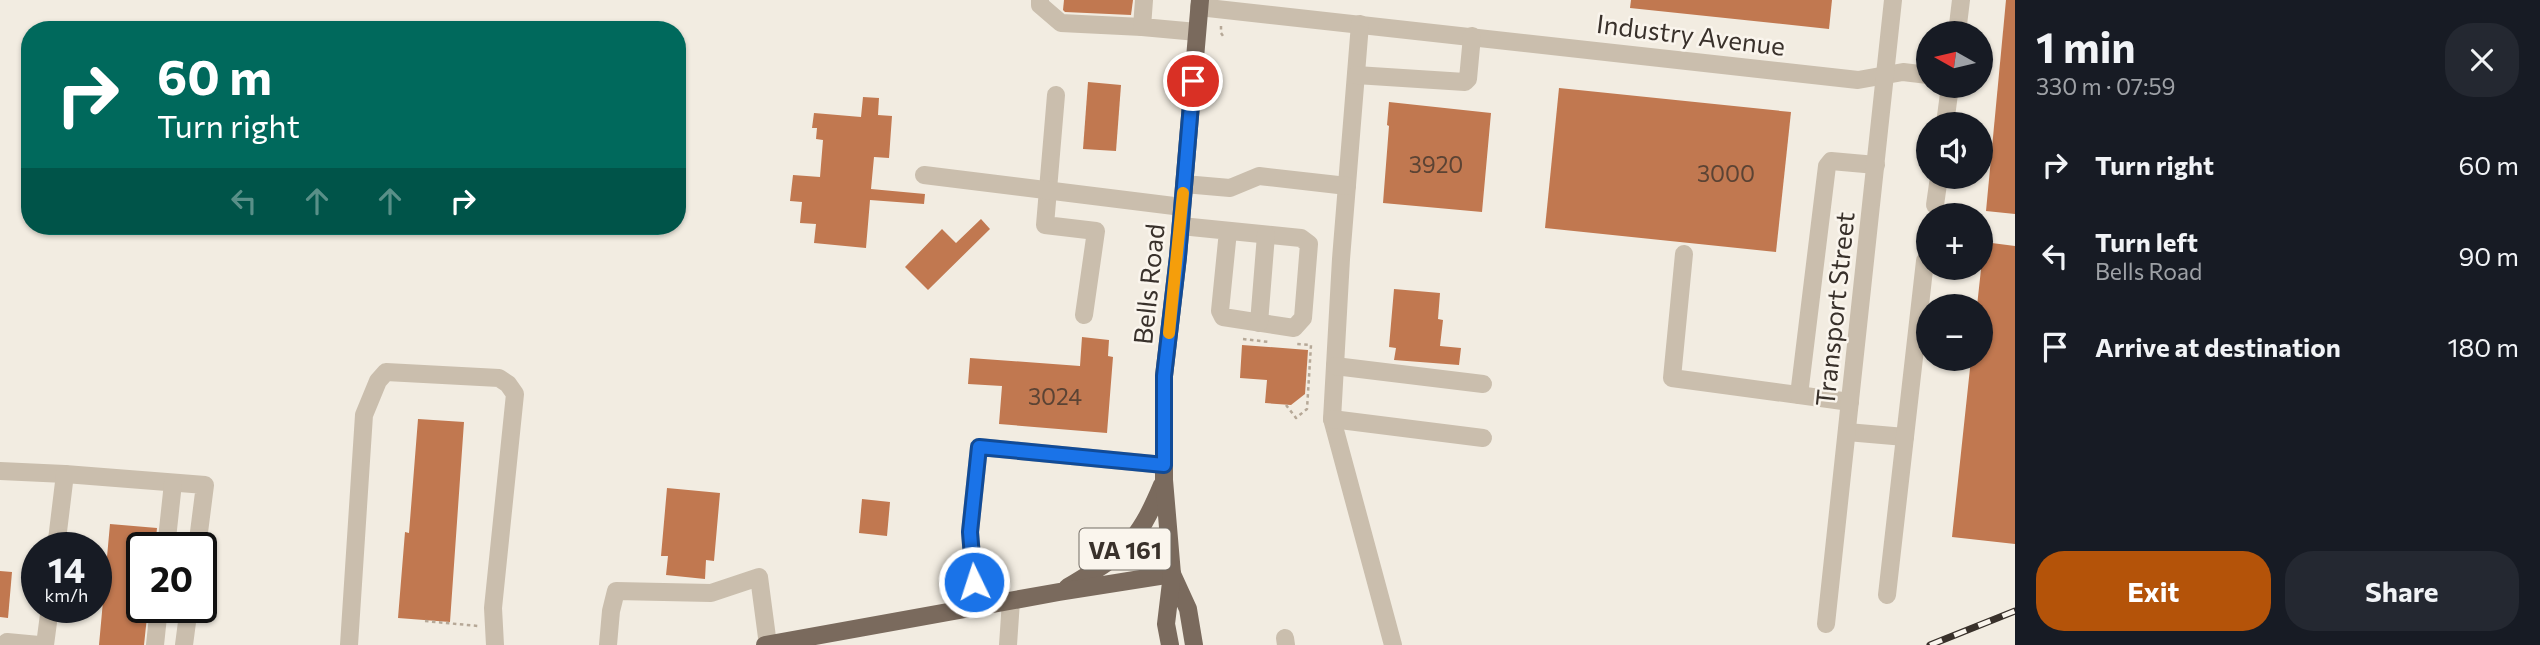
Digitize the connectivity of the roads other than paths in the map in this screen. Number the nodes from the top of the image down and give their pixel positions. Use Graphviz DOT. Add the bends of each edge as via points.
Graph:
graph roads {
  1 [pos="1040,0"];
  2 [pos="1144,0"];
  3 [pos="1893,0"];
  4 [pos="1961,0"];
  5 [pos="1199,3"];
  6 [pos="1958,21"];
  7 [pos="1360,24"];
  8 [pos="1142,27"];
  9 [pos="1197,32"];
  10 [pos="1472,36"];
  11 [pos="1885,74"];
  12 [pos="1916,74"];
  13 [pos="1356,75"];
  14 [pos="1056,95"];
  15 [pos="1876,165"];
  16 [pos="924,175"];
  17 [pos="1184,184"];
  18 [pos="1347,186"];
  19 [pos="1047,189"];
  20 [pos="1182,207"];
  21 [pos="1181,226"];
  22 [pos="1228,231"];
  23 [pos="1266,234"];
  24 [pos="1684,254"];
  25 [pos="1923,280"];
  26 [pos="1084,315"];
  27 [pos="1259,323"];
  28 [pos="1335,366"];
  29 [pos="1483,384"];
  30 [pos="1799,395"];
  31 [pos="1850,402"];
  32 [pos="1332,419"];
  33 [pos="1847,432"];
  34 [pos="1905,437"];
  35 [pos="1483,438"];
  36 [pos="0,471"];
  37 [pos="1164,473"];
  38 [pos="65,474"];
  39 [pos="173,483"];
  40 [pos="58,532"];
  41 [pos="168,532"];
  42 [pos="199,532"];
  43 [pos="1172,574"];
  44 [pos="1059,592"];
  45 [pos="1887,595"];
  46 [pos="1011,601"];
  47 [pos="976,607"];
  48 [pos="48,623"];
  49 [pos="157,623"];
  50 [pos="187,623"];
  51 [pos="1826,624"];
  52 [pos="4,643"];
  53 [pos="773,644"];
  54 [pos="39,645"];
  55 [pos="45,645"];
  56 [pos="155,645"];
  57 [pos="184,645"];
  58 [pos="349,645"];
  59 [pos="495,645"];
  60 [pos="608,645"];
  61 [pos="1008,645"];
  62 [pos="1170,645"];
  63 [pos="1194,645"];
  64 [pos="1393,645"];
  1 -- 8 [label="street" via="1061,23"];
  2 -- 8 [label="street"];
  3 -- 11 [label="street, Transport Street"];
  4 -- 6 [label="street"];
  5 -- 7 [label="street, Industry Avenue"];
  5 -- 9 [label="main road, Bells Road / VA 161"];
  7 -- 10 [label="street, Industry Avenue"];
  7 -- 13 [label="street"];
  8 -- 9 [label="street"];
  9 -- 17 [label="main road, Bells Road / VA 161"];
  10 -- 11 [label="street, Industry Avenue" via="1858,80"];
  10 -- 13 [label="street" via="1465,82"];
  11 -- 12 [label="street, Industry Avenue"];
  11 -- 15 [label="street, Transport Street"];
  13 -- 18 [label="street"];
  14 -- 19 [label="street"];
  15 -- 30 [label="street" via="1831,161 1827,166"];
  15 -- 31 [label="street, Transport Street"];
  16 -- 19 [label="street"];
  17 -- 18 [label="street" via="1230,188 1259,176"];
  17 -- 20 [label="main road, Bells Road / VA 161"];
  18 -- 28 [label="street"];
  19 -- 20 [label="street"];
  19 -- 26 [label="street" via="1045,225 1096,231"];
  20 -- 21 [label="main road, Bells Road / VA 161"];
  21 -- 22 [label="street"];
  21 -- 37 [label="main road, Bells Road / VA 161" via="1164,376"];
  22 -- 23 [label="street"];
  22 -- 27 [label="street" via="1220,311 1230,320"];
  23 -- 27 [label="street"];
  23 -- 27 [label="street" via="1301,238 1310,244 1303,318 1294,328"];
  24 -- 30 [label="street" via="1672,378"];
  25 -- 34 [label="street"];
  28 -- 29 [label="street"];
  28 -- 32 [label="street"];
  30 -- 31 [label="street"];
  31 -- 33 [label="street, Transport Street"];
  32 -- 35 [label="street"];
  32 -- 64 [label="street"];
  33 -- 34 [label="street"];
  33 -- 51 [label="street, Transport Street"];
  34 -- 45 [label="street"];
  36 -- 38 [label="street"];
  37 -- 43 [label="main road, Bells Road / VA 161"];
  37 -- 44 [label="main road, VA 161" via="1148,518 1124,551"];
  37 -- 47 [label="street" via="979,447 970,532"];
  38 -- 39 [label="street"];
  38 -- 40 [label="street"];
  39 -- 41 [label="street"];
  39 -- 42 [label="street" via="205,485"];
  43 -- 44 [label="main road, VA 161"];
  43 -- 62 [label="main road" via="1166,624"];
  43 -- 63 [label="main road" via="1188,610"];
  44 -- 46 [label="main road, VA 161"];
  46 -- 47 [label="main road, VA 161"];
  46 -- 61 [label="street"];
  47 -- 53 [label="main road, VA 161"];
  48 -- 55 [label="street"];
  49 -- 56 [label="street"];
  50 -- 57 [label="street"];
  52 -- 54 [label="street"];
  53 -- 60 [label="street" via="759,577 711,593 616,591"];
  58 -- 59 [label="street" via="364,415 377,381 386,372 499,378 515,394 493,608"];
}
